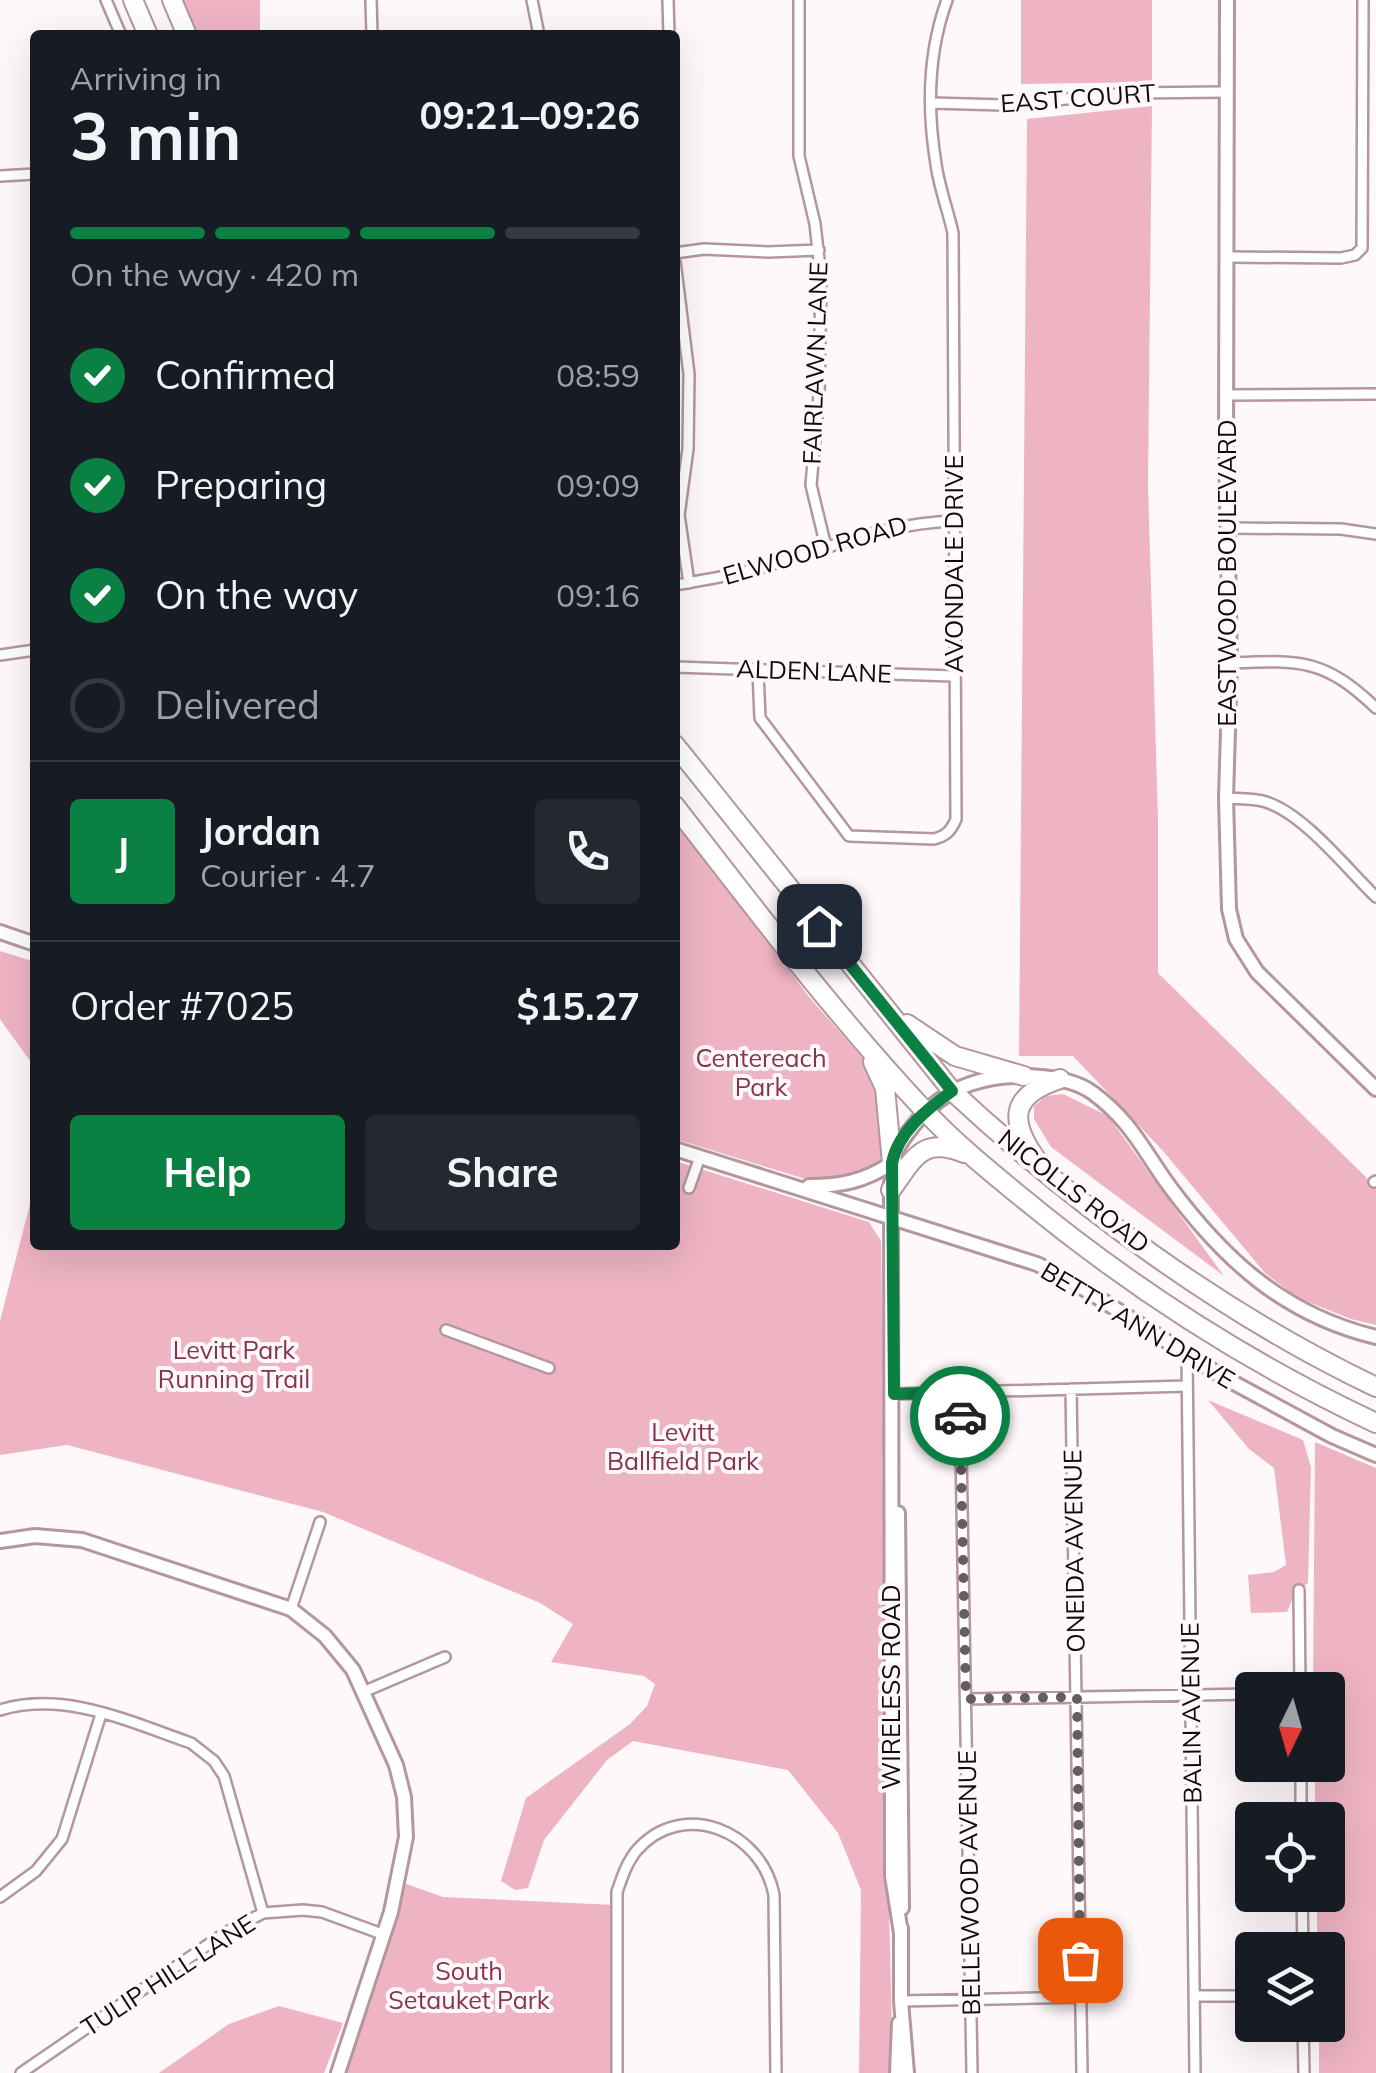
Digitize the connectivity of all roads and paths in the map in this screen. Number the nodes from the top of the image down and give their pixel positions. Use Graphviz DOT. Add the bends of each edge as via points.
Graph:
graph roads {
  1 [pos="106,0"];
  2 [pos="133,0"];
  3 [pos="172,0"];
  4 [pos="371,0"];
  5 [pos="532,0"];
  6 [pos="668,0"];
  7 [pos="799,0"];
  8 [pos="947,0"];
  9 [pos="1227,0"];
  10 [pos="1362,0"];
  11 [pos="120,30"];
  12 [pos="146,30"];
  13 [pos="185,30"];
  14 [pos="372,30"];
  15 [pos="538,30"];
  16 [pos="668,30"];
  17 [pos="1225,92"];
  18 [pos="932,103"];
  19 [pos="30,174"];
  20 [pos="0,176"];
  21 [pos="819,250"];
  22 [pos="680,252"];
  23 [pos="1228,256"];
  24 [pos="680,301"];
  25 [pos="1376,394"];
  26 [pos="1227,395"];
  27 [pos="680,508"];
  28 [pos="680,521"];
  29 [pos="954,521"];
  30 [pos="1228,528"];
  31 [pos="1376,534"];
  32 [pos="826,547"];
  33 [pos="690,582"];
  34 [pos="680,584"];
  35 [pos="30,651"];
  36 [pos="0,654"];
  37 [pos="1230,663"];
  38 [pos="680,666"];
  39 [pos="758,671"];
  40 [pos="954,676"];
  41 [pos="1376,708"];
  42 [pos="680,751"];
  43 [pos="1226,798"];
  44 [pos="680,812"];
  45 [pos="1376,896"];
  46 [pos="0,932"];
  47 [pos="30,942"];
  48 [pos="886,1008"];
  49 [pos="865,1043"];
  50 [pos="1024,1076"];
  51 [pos="1060,1080"];
  52 [pos="1376,1089"];
  53 [pos="952,1091"];
  54 [pos="925,1111"];
  55 [pos="680,1151"];
  56 [pos="971,1155"];
  57 [pos="700,1157"];
  58 [pos="892,1163"];
  59 [pos="1048,1176"];
  60 [pos="794,1186"];
  61 [pos="689,1188"];
  62 [pos="891,1190"];
  63 [pos="891,1215"];
  64 [pos="446,1330"];
  65 [pos="1376,1337"];
  66 [pos="1187,1354"];
  67 [pos="549,1368"];
  68 [pos="1187,1386"];
  69 [pos="1376,1387"];
  70 [pos="1072,1390"];
  71 [pos="960,1392"];
  72 [pos="894,1394"];
  73 [pos="1376,1423"];
  74 [pos="1376,1456"];
  75 [pos="320,1522"];
  76 [pos="0,1541"];
  77 [pos="1299,1590"];
  78 [pos="291,1609"];
  79 [pos="445,1657"];
  80 [pos="1300,1672"];
  81 [pos="363,1692"];
  82 [pos="1235,1694"];
  83 [pos="1191,1695"];
  84 [pos="1077,1697"];
  85 [pos="966,1699"];
  86 [pos="0,1710"];
  87 [pos="102,1714"];
  88 [pos="0,1897"];
  89 [pos="263,1913"];
  90 [pos="382,1934"];
  91 [pos="1194,1996"];
  92 [pos="1235,1996"];
  93 [pos="1080,1998"];
  94 [pos="971,1999"];
  95 [pos="901,2001"];
  96 [pos="1304,2042"];
  97 [pos="21,2073"];
  98 [pos="338,2073"];
  99 [pos="618,2073"];
  100 [pos="776,2073"];
  101 [pos="897,2073"];
  102 [pos="907,2073"];
  103 [pos="972,2073"];
  104 [pos="1082,2073"];
  105 [pos="1195,2073"];
  106 [pos="1304,2073"];
  1 -- 11 [label="street"];
  2 -- 12 [label="highway"];
  3 -- 13 [label="highway"];
  4 -- 14 [label="street"];
  5 -- 15 [label="street"];
  6 -- 16 [label="street"];
  7 -- 21 [label="street, FAIRLAWN LANE" via="800,156"];
  8 -- 18 [label="street, AVONDALE DRIVE" via="933,42"];
  9 -- 17 [label="street, EASTWOOD BOULEVARD"];
  10 -- 23 [label="street" via="1362,248 1341,258"];
  17 -- 18 [label="street, EAST COURT" via="1003,106"];
  17 -- 23 [label="street, EASTWOOD BOULEVARD"];
  18 -- 29 [label="street, AVONDALE DRIVE" via="936,170 953,233"];
  19 -- 20 [label="street"];
  21 -- 22 [label="street"];
  21 -- 32 [label="street, FAIRLAWN LANE" via="819,394 810,468"];
  23 -- 26 [label="street, EASTWOOD BOULEVARD"];
  24 -- 27 [label="street" via="689,374"];
  25 -- 26 [label="street"];
  26 -- 30 [label="street, EASTWOOD BOULEVARD"];
  28 -- 33 [label="street"];
  29 -- 32 [label="street, ELWOOD ROAD" via="898,525"];
  29 -- 40 [label="street, AVONDALE DRIVE"];
  30 -- 31 [label="street"];
  30 -- 37 [label="street, EASTWOOD BOULEVARD"];
  32 -- 33 [label="street, ELWOOD ROAD"];
  33 -- 34 [label="street, ELWOOD ROAD"];
  35 -- 36 [label="street"];
  37 -- 41 [label="street" via="1320,668"];
  37 -- 43 [label="street, EASTWOOD BOULEVARD"];
  38 -- 39 [label="street, ALDEN LANE"];
  39 -- 40 [label="street, ALDEN LANE"];
  39 -- 40 [label="street, AVONDALE DRIVE" via="760,718 858,839 934,839 952,829"];
  42 -- 48 [label="highway, NICOLLS ROAD"];
  43 -- 45 [label="street" via="1278,808"];
  43 -- 52 [label="street, EASTWOOD BOULEVARD" via="1236,940 1270,987"];
  44 -- 49 [label="highway, NICOLLS ROAD"];
  46 -- 47 [label="street"];
  48 -- 50 [label="highway" via="955,1056"];
  48 -- 53 [label="highway, NICOLLS ROAD"];
  49 -- 54 [label="highway, NICOLLS ROAD"];
  49 -- 58 [label="highway" via="885,1088"];
  50 -- 51 [label="street"];
  50 -- 53 [label="street" via="1002,1075"];
  51 -- 59 [label="highway" via="1028,1093 1018,1116 1021,1136"];
  51 -- 65 [label="street" via="1092,1093 1132,1128 1193,1218 1251,1275 1319,1320"];
  53 -- 54 [label="street"];
  53 -- 59 [label="highway, NICOLLS ROAD"];
  54 -- 56 [label="highway, NICOLLS ROAD"];
  54 -- 58 [label="street"];
  55 -- 57 [label="street, BETTY ANN DRIVE"];
  56 -- 62 [label="highway" via="949,1146 925,1148"];
  56 -- 73 [label="highway, NICOLLS ROAD" via="1160,1301 1268,1369"];
  57 -- 60 [label="street, BETTY ANN DRIVE"];
  57 -- 61 [label="street"];
  58 -- 60 [label="street" via="848,1183"];
  58 -- 62 [label="street, WIRELESS ROAD"];
  59 -- 69 [label="highway, NICOLLS ROAD" via="1257,1324"];
  60 -- 63 [label="street, BETTY ANN DRIVE"];
  62 -- 63 [label="street, WIRELESS ROAD"];
  63 -- 66 [label="street, BETTY ANN DRIVE" via="1049,1269"];
  63 -- 72 [label="street, WIRELESS ROAD"];
  64 -- 67 [label="street"];
  66 -- 68 [label="street, BALIN AVENUE"];
  66 -- 74 [label="street, BETTY ANN DRIVE"];
  68 -- 70 [label="street"];
  68 -- 83 [label="street, BALIN AVENUE"];
  70 -- 71 [label="street"];
  70 -- 84 [label="street, ONEIDA AVENUE"];
  71 -- 72 [label="street"];
  71 -- 85 [label="street, BELLEWOOD AVENUE"];
  72 -- 95 [label="street, WIRELESS ROAD"];
  75 -- 78 [label="street"];
  76 -- 78 [label="street" via="82,1540"];
  77 -- 80 [label="street"];
  78 -- 81 [label="street" via="334,1646"];
  79 -- 81 [label="street"];
  81 -- 90 [label="street" via="391,1749 406,1811 403,1866"];
  82 -- 83 [label="street"];
  83 -- 84 [label="street"];
  83 -- 91 [label="street, BALIN AVENUE"];
  84 -- 85 [label="street"];
  84 -- 93 [label="street, ONEIDA AVENUE"];
  85 -- 94 [label="street, BELLEWOOD AVENUE"];
  86 -- 87 [label="street" via="48,1702"];
  87 -- 88 [label="street" via="62,1839 36,1871"];
  87 -- 89 [label="street" via="191,1743 214,1761"];
  89 -- 90 [label="street, TULIP HILL LANE" via="322,1912"];
  89 -- 97 [label="street, TULIP HILL LANE" via="225,1932"];
  90 -- 98 [label="street"];
  91 -- 92 [label="street"];
  91 -- 105 [label="street, BALIN AVENUE"];
  93 -- 94 [label="street"];
  93 -- 104 [label="street, ONEIDA AVENUE"];
  94 -- 95 [label="street"];
  94 -- 103 [label="street, BELLEWOOD AVENUE"];
  95 -- 101 [label="street, WIRELESS ROAD"];
  95 -- 102 [label="street, WIRELESS ROAD"];
  96 -- 106 [label="street"];
  99 -- 100 [label="street" via="617,1892 626,1867 658,1834 707,1826 734,1835 769,1875"];
}
